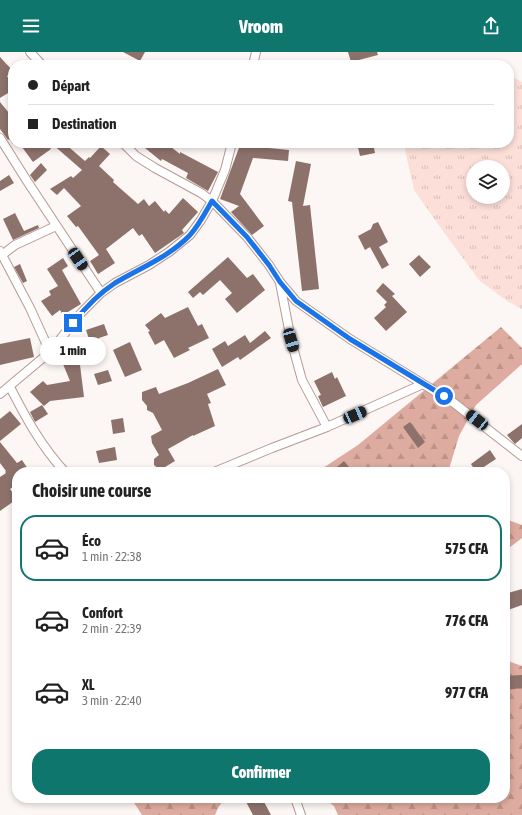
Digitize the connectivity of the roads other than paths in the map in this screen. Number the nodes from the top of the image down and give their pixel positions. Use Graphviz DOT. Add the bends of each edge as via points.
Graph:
graph roads {
  1 [pos="30,52"];
  2 [pos="37,60"];
  3 [pos="0,138"];
  4 [pos="128,148"];
  5 [pos="231,148"];
  6 [pos="212,201"];
  7 [pos="56,226"];
  8 [pos="1,253"];
  9 [pos="280,282"];
  10 [pos="101,293"];
  11 [pos="50,352"];
  12 [pos="423,384"];
  13 [pos="10,387"];
  14 [pos="0,394"];
  15 [pos="327,427"];
  16 [pos="522,456"];
  17 [pos="60,467"];
  18 [pos="226,467"];
  19 [pos="297,803"];
  20 [pos="301,815"];
  1 -- 2 [label="street"];
  3 -- 7 [label="street"];
  4 -- 6 [label="street" via="155,168"];
  5 -- 6 [label="street"];
  6 -- 9 [label="street" via="247,237"];
  6 -- 10 [label="street" via="190,235 169,252"];
  7 -- 8 [label="street"];
  7 -- 10 [label="street"];
  8 -- 11 [label="street"];
  9 -- 12 [label="street" via="296,301 344,335"];
  9 -- 15 [label="street" via="302,380"];
  10 -- 11 [label="street" via="80,314"];
  11 -- 13 [label="street"];
  12 -- 15 [label="street"];
  12 -- 16 [label="street" via="454,403"];
  13 -- 14 [label="street"];
  13 -- 17 [label="street" via="31,427"];
  15 -- 18 [label="street"];
  19 -- 20 [label="street"];
}
